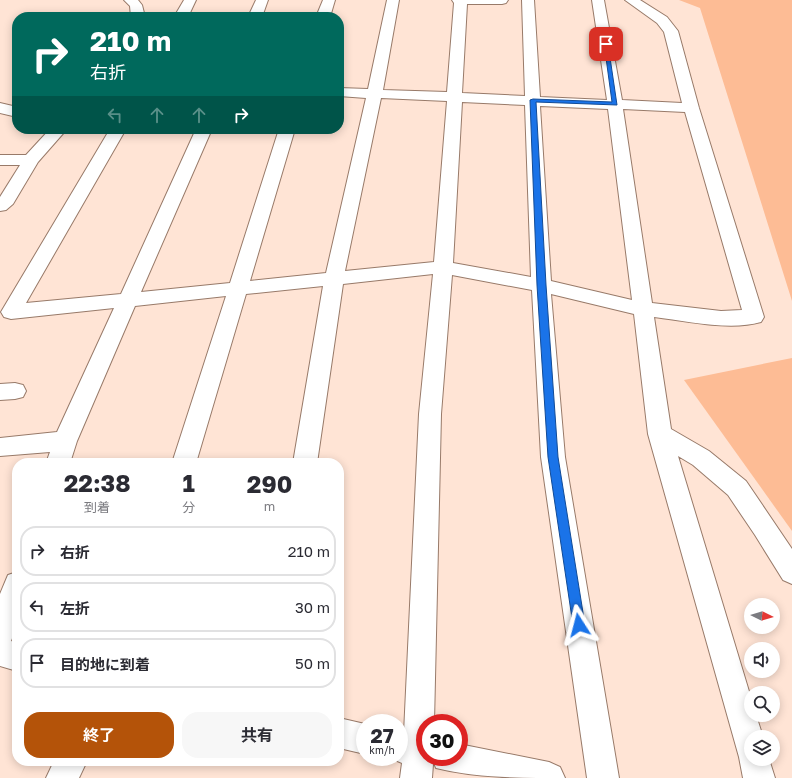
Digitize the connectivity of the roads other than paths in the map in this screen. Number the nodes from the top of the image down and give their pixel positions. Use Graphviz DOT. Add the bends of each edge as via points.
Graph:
graph roads {
  1 [pos="130,0"];
  2 [pos="190,0"];
  3 [pos="262,0"];
  4 [pos="329,0"];
  5 [pos="393,0"];
  6 [pos="458,0"];
  7 [pos="461,0"];
  8 [pos="502,0"];
  9 [pos="528,0"];
  10 [pos="598,0"];
  11 [pos="631,0"];
  12 [pos="137,12"];
  13 [pos="184,12"];
  14 [pos="256,12"];
  15 [pos="324,12"];
  16 [pos="344,92"];
  17 [pos="375,93"];
  18 [pos="454,97"];
  19 [pos="533,100"];
  20 [pos="615,104"];
  21 [pos="0,108"];
  22 [pos="691,108"];
  23 [pos="12,111"];
  24 [pos="54,134"];
  25 [pos="115,134"];
  26 [pos="202,134"];
  27 [pos="285,134"];
  28 [pos="0,160"];
  29 [pos="31,160"];
  30 [pos="0,206"];
  31 [pos="442,267"];
  32 [pos="334,278"];
  33 [pos="542,285"];
  34 [pos="237,288"];
  35 [pos="128,300"];
  36 [pos="642,309"];
  37 [pos="660,434"];
  38 [pos="65,441"];
  39 [pos="0,447"];
  40 [pos="60,458"];
  41 [pos="186,458"];
  42 [pos="306,458"];
  43 [pos="792,572"];
  44 [pos="12,599"];
  45 [pos="0,634"];
  46 [pos="0,652"];
  47 [pos="12,656"];
  48 [pos="422,714"];
  49 [pos="746,730"];
  50 [pos="344,734"];
  51 [pos="356,737"];
  52 [pos="468,765"];
  53 [pos="69,766"];
  54 [pos="756,766"];
  55 [pos="62,778"];
  56 [pos="549,778"];
  57 [pos="603,778"];
  58 [pos="759,778"];
  1 -- 12 [label="street" via="136,5"];
  2 -- 13 [label="street"];
  3 -- 14 [label="street"];
  4 -- 15 [label="street"];
  5 -- 17 [label="street"];
  6 -- 7 [label="street"];
  7 -- 8 [label="street"];
  7 -- 18 [label="street"];
  9 -- 19 [label="street"];
  10 -- 20 [label="street"];
  11 -- 22 [label="street" via="662,20 671,31"];
  16 -- 17 [label="street"];
  17 -- 18 [label="street"];
  17 -- 32 [label="street"];
  18 -- 19 [label="street"];
  18 -- 31 [label="street"];
  19 -- 20 [label="street"];
  19 -- 33 [label="street"];
  20 -- 22 [label="street"];
  20 -- 36 [label="street"];
  21 -- 23 [label="street"];
  22 -- 36 [label="street" via="754,317 721,318"];
  24 -- 29 [label="street"];
  25 -- 35 [label="street" via="11,312"];
  26 -- 35 [label="street"];
  27 -- 34 [label="street"];
  28 -- 29 [label="street"];
  29 -- 30 [label="street" via="7,200"];
  31 -- 32 [label="street"];
  31 -- 33 [label="street"];
  31 -- 48 [label="street" via="430,414"];
  32 -- 34 [label="street"];
  32 -- 42 [label="street"];
  33 -- 36 [label="street"];
  33 -- 57 [label="street" via="553,457"];
  34 -- 35 [label="street"];
  34 -- 41 [label="street"];
  35 -- 38 [label="street"];
  36 -- 37 [label="street"];
  37 -- 43 [label="street" via="701,458 737,488"];
  37 -- 49 [label="street"];
  38 -- 39 [label="street"];
  38 -- 40 [label="street"];
  44 -- 45 [label="street"];
  46 -- 47 [label="street"];
  50 -- 51 [label="street"];
  52 -- 56 [label="street"];
  53 -- 55 [label="street"];
  54 -- 58 [label="street"];
}
